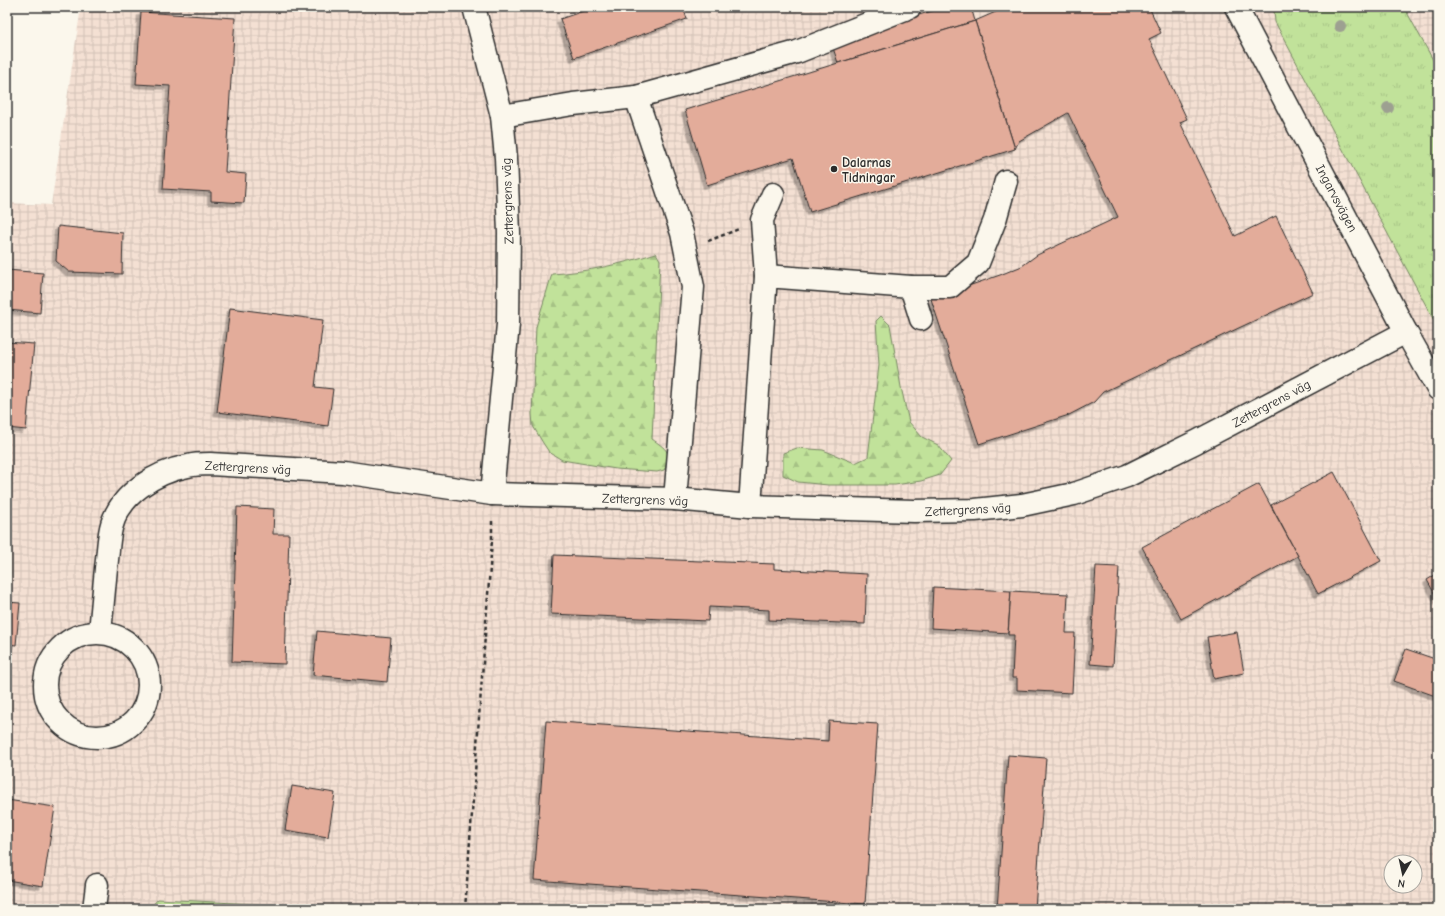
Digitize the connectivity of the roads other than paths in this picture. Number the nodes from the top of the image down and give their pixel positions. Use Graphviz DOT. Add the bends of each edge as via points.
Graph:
graph roads {
  1 [pos="474,7"];
  2 [pos="910,7"];
  3 [pos="1240,9"];
  4 [pos="636,97"];
  5 [pos="502,116"];
  6 [pos="1006,181"];
  7 [pos="774,194"];
  8 [pos="766,276"];
  9 [pos="911,287"];
  10 [pos="921,319"];
  11 [pos="1406,332"];
  12 [pos="1438,390"];
  13 [pos="492,494"];
  14 [pos="675,499"];
  15 [pos="750,506"];
  16 [pos="100,632"];
  17 [pos="96,885"];
  18 [pos="94,909"];
  1 -- 5 [label="street, Zettergrens väg"];
  2 -- 4 [label="street" via="796,52"];
  3 -- 11 [label="street, Ingarvsvägen"];
  4 -- 5 [label="street"];
  4 -- 14 [label="street" via="682,233 692,287"];
  5 -- 13 [label="street, Zettergrens väg" via="509,233 508,324"];
  6 -- 9 [label="street" via="996,220 978,263 950,287"];
  7 -- 8 [label="street" via="762,220"];
  8 -- 9 [label="street"];
  8 -- 15 [label="street"];
  9 -- 10 [label="street"];
  11 -- 12 [label="street, Ingarvsvägen"];
  11 -- 15 [label="street, Zettergrens väg" via="1127,476 1074,494 1022,506 975,510 914,511"];
  13 -- 14 [label="street, Zettergrens väg"];
  13 -- 16 [label="street, Zettergrens väg" via="335,472 210,464 189,465 172,470 150,480 131,495 119,510 111,527"];
  14 -- 15 [label="street, Zettergrens väg"];
  16 -- 16 [label="street" via="117,636 135,649 142,658 148,674 149,690 145,706 135,720 122,731 106,736 89,737 73,732 60,722 45,694 45,679 49,663 58,650 70,640 84,634"];
  17 -- 18 [label="street"];
}
